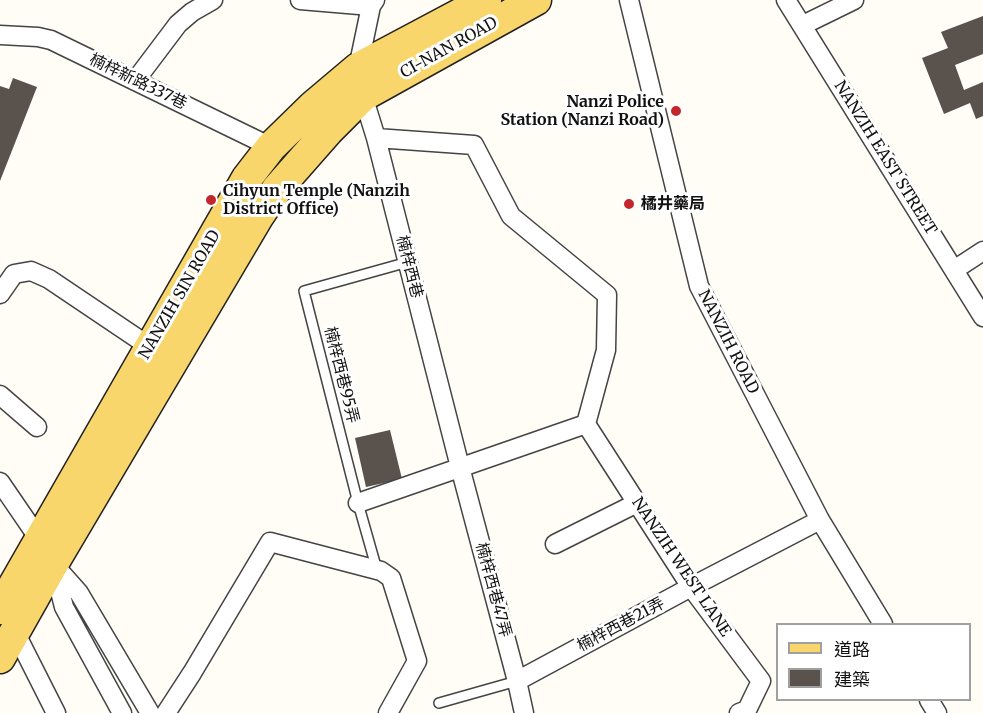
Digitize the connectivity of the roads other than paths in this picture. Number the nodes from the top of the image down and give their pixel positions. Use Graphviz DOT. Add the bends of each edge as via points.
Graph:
graph roads {
  1 [pos="213,0"];
  2 [pos="300,0"];
  3 [pos="486,0"];
  4 [pos="536,0"];
  5 [pos="629,0"];
  6 [pos="786,0"];
  7 [pos="854,0"];
  8 [pos="370,2"];
  9 [pos="803,25"];
  10 [pos="0,35"];
  11 [pos="135,81"];
  12 [pos="360,82"];
  13 [pos="376,138"];
  14 [pos="284,156"];
  15 [pos="983,251"];
  16 [pos="408,262"];
  17 [pos="954,270"];
  18 [pos="0,294"];
  19 [pos="983,317"];
  20 [pos="150,347"];
  21 [pos="0,395"];
  22 [pos="586,424"];
  23 [pos="37,427"];
  24 [pos="460,467"];
  25 [pos="0,482"];
  26 [pos="358,503"];
  27 [pos="637,503"];
  28 [pos="820,520"];
  29 [pos="555,544"];
  30 [pos="44,555"];
  31 [pos="377,570"];
  32 [pos="691,586"];
  33 [pos="9,608"];
  34 [pos="882,623"];
  35 [pos="0,658"];
  36 [pos="518,681"];
  37 [pos="440,703"];
  38 [pos="743,712"];
  39 [pos="57,713"];
  40 [pos="122,713"];
  41 [pos="150,713"];
  42 [pos="165,713"];
  43 [pos="388,713"];
  44 [pos="524,713"];
  1 -- 11 [label="street" via="178,24"];
  2 -- 8 [label="street"];
  3 -- 12 [label="main road, CI-NAN ROAD"];
  4 -- 12 [label="main road, CI-NAN ROAD"];
  5 -- 28 [label="street, NANZIH ROAD" via="699,286"];
  6 -- 9 [label="street, NANZIH EAST STREET"];
  7 -- 9 [label="street"];
  8 -- 12 [label="street"];
  9 -- 17 [label="street, NANZIH EAST STREET"];
  10 -- 11 [label="street, 楠梓新路337巷" via="51,40"];
  11 -- 14 [label="street, 楠梓新路337巷"];
  12 -- 13 [label="street, 楠梓西巷"];
  12 -- 14 [label="main road, NANZIH SIN ROAD"];
  13 -- 16 [label="street, 楠梓西巷"];
  13 -- 22 [label="street" via="474,145 511,216 607,295 606,350"];
  14 -- 20 [label="main road, NANZIH SIN ROAD" via="248,178"];
  14 -- 30 [label="main road, NANZIH SIN ROAD" via="258,216"];
  15 -- 17 [label="street"];
  16 -- 24 [label="street, 楠梓西巷"];
  16 -- 26 [label="lane, 楠梓西巷95弄" via="304,291"];
  17 -- 19 [label="street, NANZIH EAST STREET"];
  18 -- 20 [label="street" via="14,273 31,271"];
  20 -- 30 [label="main road, NANZIH SIN ROAD"];
  21 -- 23 [label="street"];
  22 -- 24 [label="street"];
  22 -- 27 [label="street, NANZIH WEST LANE"];
  24 -- 26 [label="street"];
  24 -- 36 [label="street, 楠梓西巷47弄"];
  25 -- 30 [label="street"];
  26 -- 31 [label="lane, 楠梓西巷95弄"];
  27 -- 29 [label="street"];
  27 -- 32 [label="street, NANZIH WEST LANE"];
  28 -- 32 [label="street, 楠梓西巷21弄"];
  28 -- 34 [label="street, NANZIH ROAD"];
  30 -- 33 [label="main road"];
  30 -- 40 [label="street" via="64,607"];
  30 -- 41 [label="street" via="79,593"];
  31 -- 42 [label="street" via="270,542"];
  31 -- 43 [label="street" via="391,578 417,661"];
  32 -- 36 [label="street, 楠梓西巷21弄"];
  32 -- 38 [label="street, NANZIH WEST LANE" via="761,681"];
  33 -- 35 [label="main road"];
  33 -- 39 [label="street"];
  36 -- 37 [label="lane"];
  36 -- 44 [label="street, 楠梓西巷47弄"];
}
